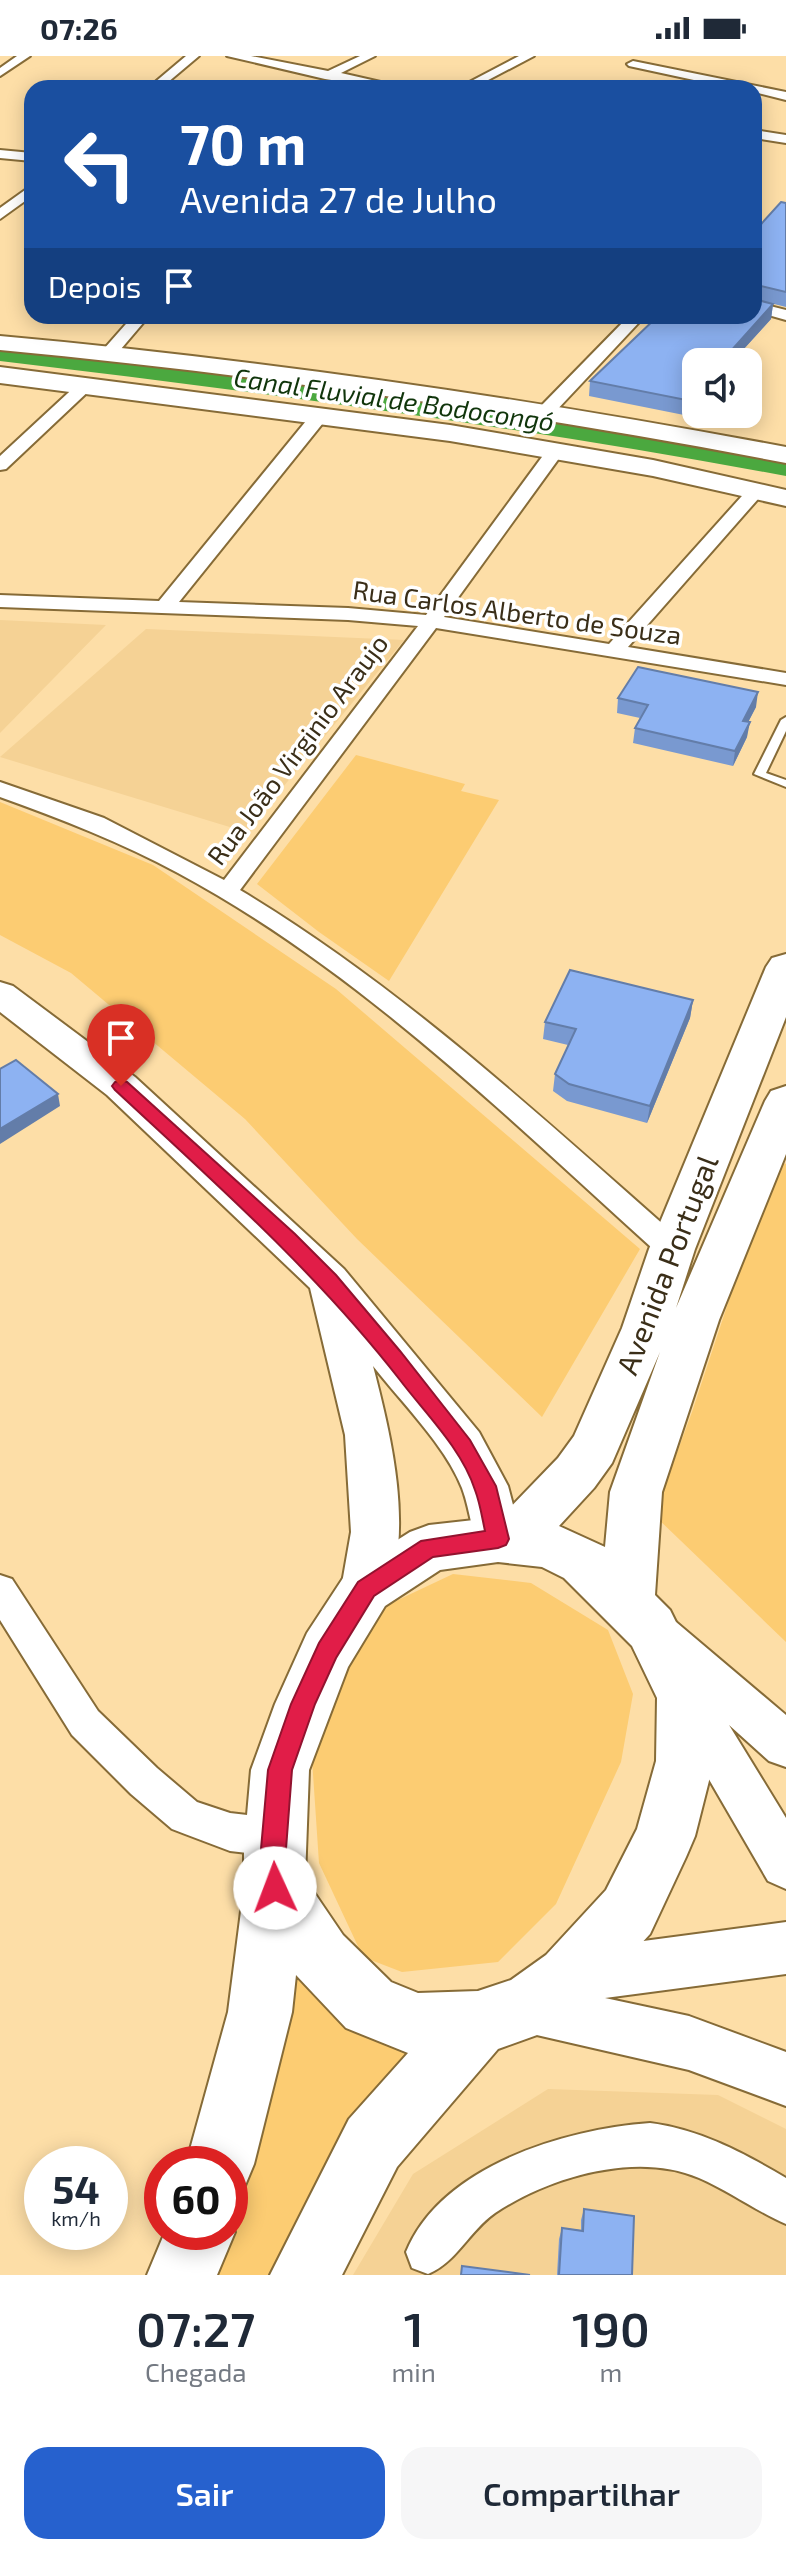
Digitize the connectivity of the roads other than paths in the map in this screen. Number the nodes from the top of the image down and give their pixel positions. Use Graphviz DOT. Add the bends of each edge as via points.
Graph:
graph roads {
  1 [pos="24,56"];
  2 [pos="193,56"];
  3 [pos="233,56"];
  4 [pos="369,56"];
  5 [pos="528,56"];
  6 [pos="633,64"];
  7 [pos="668,72"];
  8 [pos="0,73"];
  9 [pos="329,74"];
  10 [pos="164,80"];
  11 [pos="316,80"];
  12 [pos="360,80"];
  13 [pos="480,80"];
  14 [pos="655,80"];
  15 [pos="708,80"];
  16 [pos="762,135"];
  17 [pos="786,139"];
  18 [pos="0,154"];
  19 [pos="24,156"];
  20 [pos="24,199"];
  21 [pos="4,223"];
  22 [pos="762,308"];
  23 [pos="786,315"];
  24 [pos="134,324"];
  25 [pos="629,324"];
  26 [pos="0,343"];
  27 [pos="109,353"];
  28 [pos="0,375"];
  29 [pos="87,384"];
  30 [pos="547,410"];
  31 [pos="321,414"];
  32 [pos="556,450"];
  33 [pos="786,455"];
  34 [pos="0,465"];
  35 [pos="756,491"];
  36 [pos="786,498"];
  37 [pos="0,601"];
  38 [pos="164,608"];
  39 [pos="429,621"];
  40 [pos="615,650"];
  41 [pos="786,679"];
  42 [pos="786,720"];
  43 [pos="786,784"];
  44 [pos="0,789"];
  45 [pos="228,890"];
  46 [pos="786,967"];
  47 [pos="0,994"];
  48 [pos="786,1101"];
  49 [pos="672,1249"];
  50 [pos="329,1280"];
  51 [pos="506,1540"];
  52 [pos="366,1589"];
  53 [pos="0,1590"];
  54 [pos="639,1616"];
  55 [pos="685,1697"];
  56 [pos="786,1745"];
  57 [pos="275,1862"];
  58 [pos="786,1864"];
  59 [pos="786,1948"];
  60 [pos="525,2002"];
  61 [pos="786,2079"];
  62 [pos="225,2146"];
  63 [pos="786,2202"];
  64 [pos="192,2250"];
  65 [pos="428,2252"];
  66 [pos="182,2275"];
  67 [pos="305,2275"];
  1 -- 8 [label="street"];
  2 -- 10 [label="street"];
  3 -- 9 [label="street"];
  4 -- 9 [label="street"];
  5 -- 13 [label="street"];
  6 -- 7 [label="street"];
  7 -- 14 [label="street"];
  7 -- 15 [label="street"];
  9 -- 11 [label="street"];
  9 -- 12 [label="street"];
  16 -- 17 [label="street"];
  18 -- 19 [label="street"];
  20 -- 21 [label="street"];
  22 -- 23 [label="street"];
  24 -- 27 [label="street"];
  25 -- 30 [label="street"];
  26 -- 27 [label="main road"];
  27 -- 30 [label="main road"];
  28 -- 29 [label="main road"];
  29 -- 31 [label="main road"];
  29 -- 34 [label="street"];
  30 -- 33 [label="main road"];
  31 -- 32 [label="main road"];
  31 -- 38 [label="street"];
  32 -- 35 [label="main road"];
  32 -- 39 [label="street, Rua João Virginio Araujo"];
  35 -- 36 [label="main road"];
  35 -- 40 [label="street"];
  37 -- 38 [label="street, Rua Carlos Alberto de Souza"];
  38 -- 39 [label="street, Rua Carlos Alberto de Souza"];
  39 -- 40 [label="street, Rua Carlos Alberto de Souza"];
  39 -- 45 [label="street, Rua João Virginio Araujo"];
  40 -- 41 [label="street, Rua Carlos Alberto de Souza"];
  42 -- 43 [label="lane" via="760,774"];
  44 -- 45 [label="street" via="111,830"];
  45 -- 49 [label="street" via="331,960"];
  46 -- 49 [label="main road, Avenida Portugal"];
  47 -- 50 [label="main road" via="121,1086"];
  48 -- 54 [label="main road, Avenida Portugal" via="695,1320 636,1492"];
  49 -- 51 [label="main road, Avenida Portugal" via="646,1328 601,1431 576,1473"];
  50 -- 51 [label="main road" via="463,1446"];
  50 -- 52 [label="main road" via="368,1435 375,1532"];
  51 -- 52 [label="main road" via="429,1548"];
  51 -- 54 [label="main road" via="547,1545 583,1561"];
  52 -- 57 [label="main road" via="327,1651 280,1770"];
  53 -- 57 [label="street" via="85,1723 185,1816 230,1832"];
  54 -- 55 [label="main road"];
  54 -- 56 [label="street"];
  55 -- 58 [label="street"];
  55 -- 60 [label="main road" via="685,1761 665,1836 628,1912"];
  57 -- 60 [label="main road" via="321,1957 369,2005 418,2025"];
  57 -- 62 [label="main road" via="260,2012"];
  59 -- 60 [label="street"];
  60 -- 61 [label="street" via="689,2043"];
  60 -- 67 [label="main road" via="373,2143"];
  63 -- 65 [label="street" via="724,2166 667,2146 629,2145 538,2168 503,2184 472,2202"];
  64 -- 66 [label="main road"];
}
